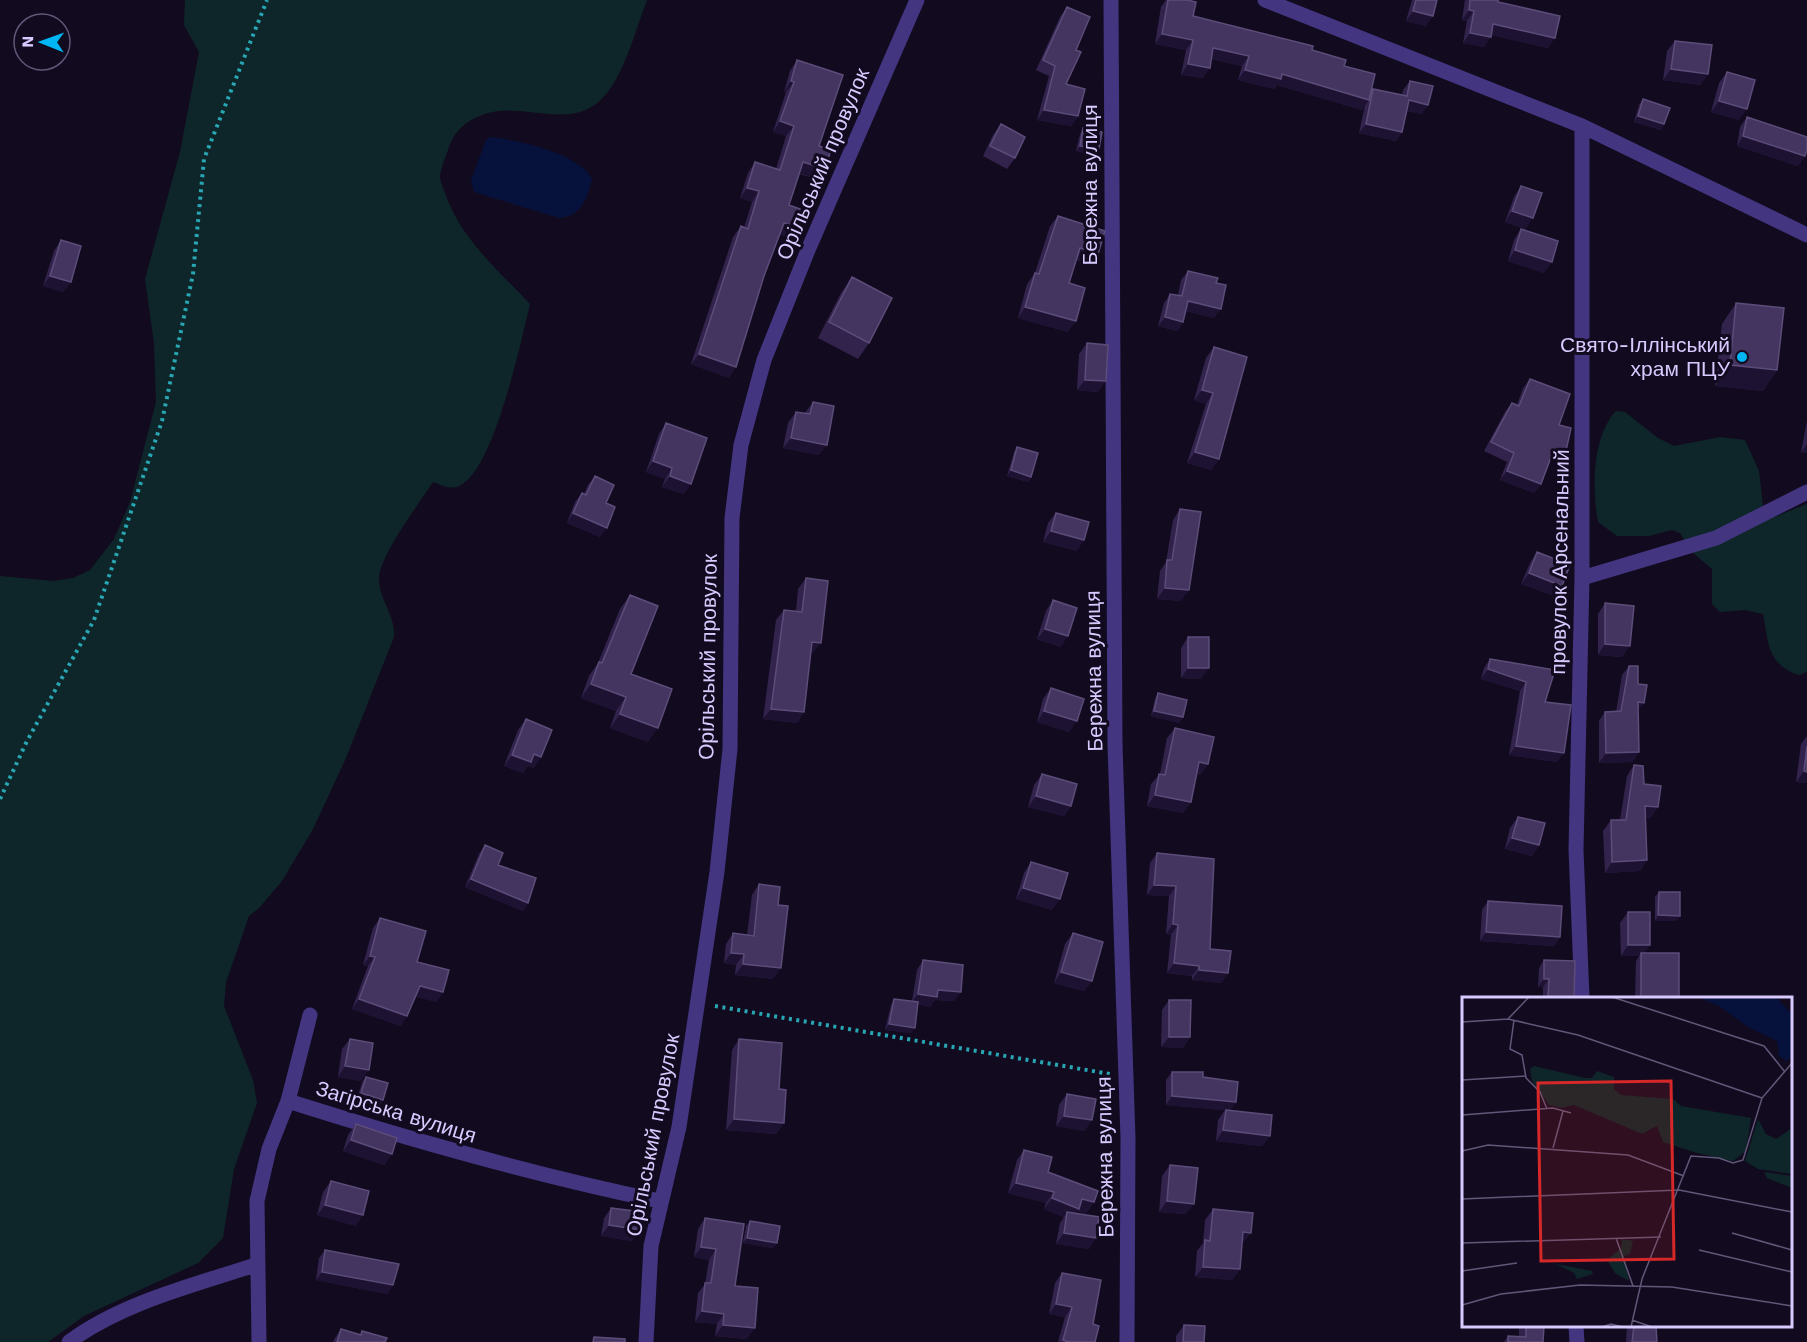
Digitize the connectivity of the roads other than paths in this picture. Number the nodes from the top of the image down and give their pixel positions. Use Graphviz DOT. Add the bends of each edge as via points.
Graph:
graph roads {
  1 [pos="917,0"];
  2 [pos="1111,0"];
  3 [pos="1265,0"];
  4 [pos="1582,126"];
  5 [pos="1807,235"];
  6 [pos="1807,492"];
  7 [pos="1582,578"];
  8 [pos="1582,997"];
  9 [pos="310,1015"];
  10 [pos="288,1101"];
  11 [pos="660,1201"];
  12 [pos="258,1264"];
  13 [pos="69,1342"];
  14 [pos="259,1342"];
  15 [pos="646,1342"];
  16 [pos="1127,1342"];
  1 -- 11 [label="street, Орільський провулок" via="764,360 741,445 732,518 730,749 717,872 679,1127"];
  2 -- 16 [label="street, Бережна вулиця" via="1115,745 1125,1077"];
  3 -- 4 [label="street"];
  4 -- 5 [label="street"];
  4 -- 7 [label="street, провулок Арсенальний"];
  6 -- 7 [label="street" via="1716,538"];
  7 -- 8 [label="street, провулок Арсенальний" via="1576,850"];
  9 -- 10 [label="street"];
  10 -- 11 [label="street, Загірська вулиця" via="448,1151 579,1185"];
  10 -- 12 [label="street, Загірська вулиця" via="269,1149 257,1201"];
  11 -- 15 [label="street, Орільський провулок" via="651,1246"];
  12 -- 13 [label="street" via="151,1300 91,1326"];
  12 -- 14 [label="street, Загірська вулиця"];
}
